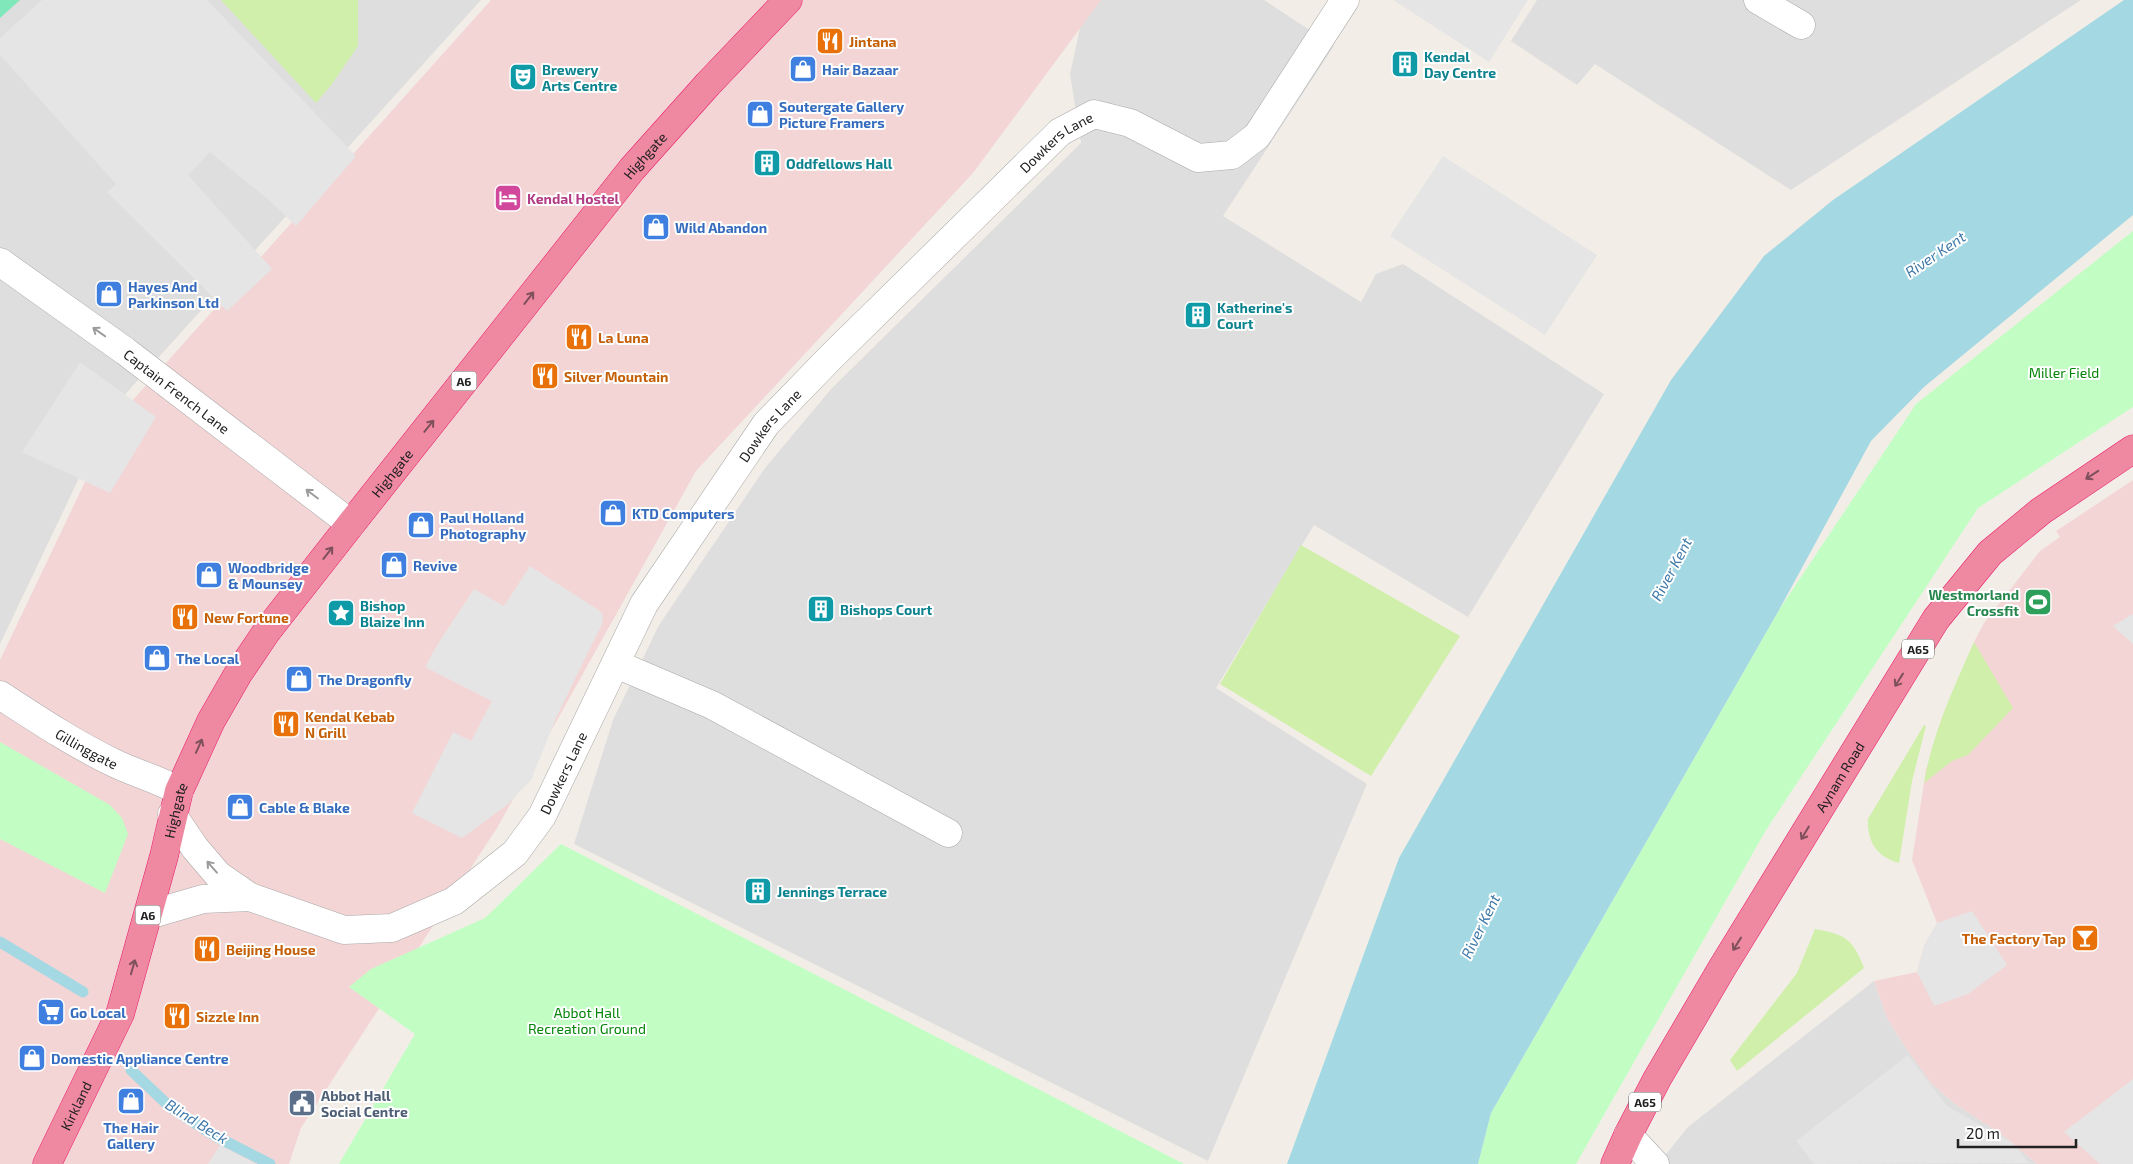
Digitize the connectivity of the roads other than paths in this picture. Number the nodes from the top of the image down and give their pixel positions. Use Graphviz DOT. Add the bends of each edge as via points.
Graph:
graph roads {
  1 [pos="788,0"];
  2 [pos="1345,0"];
  3 [pos="1758,0"];
  4 [pos="1802,25"];
  5 [pos="0,262"];
  6 [pos="2133,449"];
  7 [pos="351,524"];
  8 [pos="616,664"];
  9 [pos="0,695"];
  10 [pos="176,802"];
  11 [pos="948,834"];
  12 [pos="250,897"];
  13 [pos="148,915"];
  14 [pos="104,1048"];
  15 [pos="1628,1135"];
  16 [pos="47,1164"];
  17 [pos="1615,1164"];
  18 [pos="1655,1164"];
  7 -- 1 [label="highway, Highgate / A6, one-way" via="632,169"];
  2 -- 8 [label="street, Dowkers Lane" via="1257,136 1232,154 1198,158 1130,123 1094,114 1060,132 766,424 644,604"];
  3 -- 4 [label="street"];
  7 -- 5 [label="street, Captain French Lane, one-way" via="125,351"];
  6 -- 15 [label="highway, Aynam Road / A65, one-way" via="2040,510 1990,553 1936,619 1722,968"];
  10 -- 7 [label="highway, Highgate / A6, one-way" via="211,721 238,674 267,631"];
  8 -- 11 [label="street" via="712,705"];
  8 -- 12 [label="street, Dowkers Lane" via="542,816 515,853 454,901 392,928 344,930"];
  9 -- 10 [label="street, Gillinggate" via="62,736 114,763 161,781"];
  12 -- 10 [label="street, Dowkers Lane, one-way" via="218,875 195,848"];
  10 -- 13 [label="highway, Highgate / A6"];
  12 -- 13 [label="street, Dowkers Lane" via="203,899"];
  14 -- 13 [label="highway, Highgate / A6, one-way" via="120,1014"];
  14 -- 16 [label="highway, Kirkland / A6"];
  15 -- 17 [label="highway, Aynam Road / A65"];
  15 -- 18 [label="street"];
}
